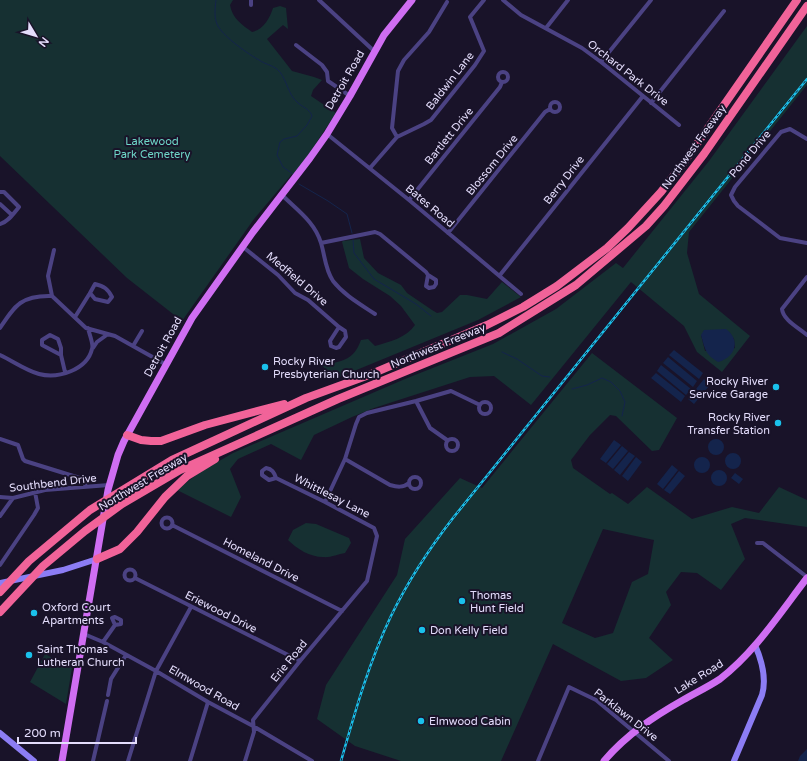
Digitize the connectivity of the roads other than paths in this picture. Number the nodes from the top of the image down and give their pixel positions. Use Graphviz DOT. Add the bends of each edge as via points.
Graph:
graph roads {
  1 [pos="319,0"];
  2 [pos="412,0"];
  3 [pos="484,0"];
  4 [pos="503,0"];
  5 [pos="568,0"];
  6 [pos="651,0"];
  7 [pos="797,0"];
  8 [pos="447,2"];
  9 [pos="807,6"];
  10 [pos="724,11"];
  11 [pos="546,28"];
  12 [pos="296,45"];
  13 [pos="374,51"];
  14 [pos="601,62"];
  15 [pos="502,82"];
  16 [pos="350,96"];
  17 [pos="643,96"];
  18 [pos="651,103"];
  19 [pos="550,109"];
  20 [pos="679,125"];
  21 [pos="327,134"];
  22 [pos="397,137"];
  23 [pos="807,139"];
  24 [pos="370,168"];
  25 [pos="0,192"];
  26 [pos="282,195"];
  27 [pos="409,200"];
  28 [pos="0,204"];
  29 [pos="12,215"];
  30 [pos="0,224"];
  31 [pos="448,233"];
  32 [pos="321,243"];
  33 [pos="807,243"];
  34 [pos="243,246"];
  35 [pos="54,250"];
  36 [pos="428,275"];
  37 [pos="500,276"];
  38 [pos="807,277"];
  39 [pos="90,293"];
  40 [pos="521,294"];
  41 [pos="52,296"];
  42 [pos="374,314"];
  43 [pos="75,317"];
  44 [pos="339,327"];
  45 [pos="0,328"];
  46 [pos="88,328"];
  47 [pos="142,331"];
  48 [pos="108,334"];
  49 [pos="807,335"];
  50 [pos="133,346"];
  51 [pos="93,348"];
  52 [pos="0,355"];
  53 [pos="61,355"];
  54 [pos="165,364"];
  55 [pos="65,372"];
  56 [pos="306,398"];
  57 [pos="416,401"];
  58 [pos="480,405"];
  59 [pos="127,435"];
  60 [pos="0,439"];
  61 [pos="447,440"];
  62 [pos="238,444"];
  63 [pos="345,459"];
  64 [pos="276,478"];
  65 [pos="409,484"];
  66 [pos="86,487"];
  67 [pos="108,488"];
  68 [pos="36,492"];
  69 [pos="0,497"];
  70 [pos="13,498"];
  71 [pos="325,502"];
  72 [pos="0,516"];
  73 [pos="172,526"];
  74 [pos="757,543"];
  75 [pos="97,559"];
  76 [pos="0,565"];
  77 [pos="807,577"];
  78 [pos="135,578"];
  79 [pos="367,581"];
  80 [pos="0,583"];
  81 [pos="0,592"];
  82 [pos="191,607"];
  83 [pos="342,611"];
  84 [pos="0,612"];
  85 [pos="115,625"];
  86 [pos="84,634"];
  87 [pos="104,642"];
  88 [pos="755,646"];
  89 [pos="126,654"];
  90 [pos="300,662"];
  91 [pos="156,671"];
  92 [pos="108,695"];
  93 [pos="107,701"];
  94 [pos="208,702"];
  95 [pos="253,726"];
  96 [pos="633,732"];
  97 [pos="0,733"];
  98 [pos="303,759"];
  99 [pos="34,761"];
  100 [pos="62,761"];
  101 [pos="93,761"];
  102 [pos="128,761"];
  103 [pos="190,761"];
  104 [pos="245,761"];
  105 [pos="312,761"];
  106 [pos="538,761"];
  107 [pos="604,761"];
  108 [pos="669,761"];
  109 [pos="734,761"];
  1 -- 13 [label="street"];
  2 -- 13 [label="main road, Detroit Road"];
  3 -- 22 [label="street, Baldwin Lane" via="470,17 484,52 431,120"];
  4 -- 11 [label="street, Orchard Park Drive" via="521,15"];
  5 -- 11 [label="street"];
  6 -- 14 [label="street"];
  7 -- 56 [label="highway, Northwest Freeway" via="685,161 661,192 607,248 523,308 424,353"];
  8 -- 22 [label="street" via="429,32 404,60 398,71 392,128"];
  9 -- 62 [label="highway, Northwest Freeway" via="704,154 664,206 646,226 576,285 499,333 338,399"];
  10 -- 18 [label="street"];
  11 -- 14 [label="street, Orchard Park Drive"];
  12 -- 16 [label="street" via="322,65 327,72 328,81"];
  13 -- 16 [label="main road, Detroit Road"];
  14 -- 17 [label="street, Orchard Park Drive"];
  15 -- 27 [label="street, Bartlett Drive"];
  16 -- 21 [label="main road, Detroit Road"];
  17 -- 18 [label="street, Orchard Park Drive"];
  17 -- 37 [label="street, Berry Drive"];
  18 -- 20 [label="street, Orchard Park Drive"];
  19 -- 31 [label="street, Blossom Drive"];
  21 -- 24 [label="street, Bates Road"];
  21 -- 26 [label="main road, Detroit Road"];
  22 -- 24 [label="street, Baldwin Lane"];
  23 -- 33 [label="street, Pond Drive" via="790,129 781,132 731,195 738,206 780,238"];
  24 -- 27 [label="street, Bates Road"];
  25 -- 29 [label="street" via="4,192 19,207"];
  26 -- 32 [label="street" via="316,229"];
  26 -- 34 [label="main road, Detroit Road"];
  27 -- 31 [label="street, Bates Road"];
  28 -- 29 [label="street"];
  29 -- 30 [label="street"];
  31 -- 37 [label="street, Bates Road"];
  32 -- 36 [label="street" via="375,232"];
  32 -- 42 [label="street" via="325,264 332,280"];
  34 -- 44 [label="street, Medfield Drive" via="295,293 308,300"];
  34 -- 54 [label="main road, Detroit Road" via="192,318"];
  35 -- 41 [label="street" via="48,276"];
  37 -- 40 [label="street, Bates Road"];
  38 -- 49 [label="street" via="782,311 784,317"];
  39 -- 39 [label="street" via="95,299 108,302 112,298 102,285 95,284"];
  39 -- 43 [label="street"];
  41 -- 43 [label="street"];
  41 -- 45 [label="street" via="36,296 23,300"];
  43 -- 46 [label="street"];
  44 -- 44 [label="street" via="345,331 346,337 339,347 334,348 330,341"];
  46 -- 48 [label="street"];
  46 -- 51 [label="street"];
  47 -- 50 [label="street"];
  48 -- 50 [label="street"];
  48 -- 51 [label="street"];
  50 -- 54 [label="street"];
  51 -- 55 [label="street" via="87,361 74,371"];
  52 -- 55 [label="street" via="40,374 55,375"];
  53 -- 53 [label="street" via="42,345 42,340 50,335 58,339"];
  53 -- 55 [label="street"];
  54 -- 59 [label="main road, Detroit Road"];
  56 -- 59 [label="highway" via="205,425 161,441 151,442"];
  56 -- 81 [label="highway, Northwest Freeway" via="172,460 90,510 28,561"];
  57 -- 58 [label="street" via="451,390"];
  57 -- 61 [label="street" via="430,428"];
  57 -- 63 [label="street" via="359,417"];
  59 -- 67 [label="main road, Detroit Road"];
  60 -- 66 [label="street" via="18,445 25,461 83,479"];
  62 -- 75 [label="highway" via="188,476 165,497 120,549"];
  62 -- 84 [label="highway, Northwest Freeway" via="180,470 118,507 84,531 43,566"];
  63 -- 65 [label="street" via="390,485 398,488"];
  63 -- 71 [label="street"];
  64 -- 71 [label="street, Whittlesay Lane"];
  66 -- 67 [label="street, Southbend Drive"];
  66 -- 68 [label="street, Southbend Drive"];
  67 -- 75 [label="main road, Detroit Road"];
  68 -- 70 [label="street, Southbend Drive"];
  68 -- 76 [label="street" via="38,508"];
  69 -- 70 [label="street, Southbend Drive"];
  70 -- 72 [label="street"];
  71 -- 79 [label="street, Whittlesay Lane" via="374,528 377,536"];
  73 -- 83 [label="street, Homeland Drive"];
  74 -- 77 [label="street" via="763,544"];
  75 -- 80 [label="main road" via="48,574"];
  75 -- 86 [label="main road, Detroit Road"];
  77 -- 88 [label="main road, Lake Road"];
  78 -- 82 [label="street, Eriewood Drive"];
  79 -- 83 [label="street, Erie Road"];
  82 -- 90 [label="street, Eriewood Drive"];
  82 -- 91 [label="street"];
  83 -- 90 [label="street, Erie Road"];
  85 -- 87 [label="street"];
  86 -- 87 [label="street, Elmwood Road"];
  86 -- 100 [label="main road, Detroit Road"];
  87 -- 89 [label="street, Elmwood Road"];
  88 -- 96 [label="main road, Lake Road" via="718,680"];
  88 -- 109 [label="main road" via="764,675 764,687"];
  89 -- 91 [label="street, Elmwood Road"];
  89 -- 92 [label="street" via="112,680"];
  90 -- 95 [label="street, Erie Road" via="253,720"];
  91 -- 94 [label="street, Elmwood Road"];
  91 -- 102 [label="street"];
  93 -- 101 [label="street"];
  94 -- 95 [label="street, Elmwood Road"];
  94 -- 103 [label="street"];
  95 -- 98 [label="street, Elmwood Road"];
  95 -- 104 [label="street, Erie Road" via="254,732"];
  96 -- 106 [label="street, Parklawn Drive" via="596,700 569,687"];
  96 -- 107 [label="main road, Lake Road"];
  96 -- 108 [label="street, Parklawn Drive"];
  97 -- 99 [label="main road"];
  98 -- 105 [label="street, Elmwood Road"];
}
